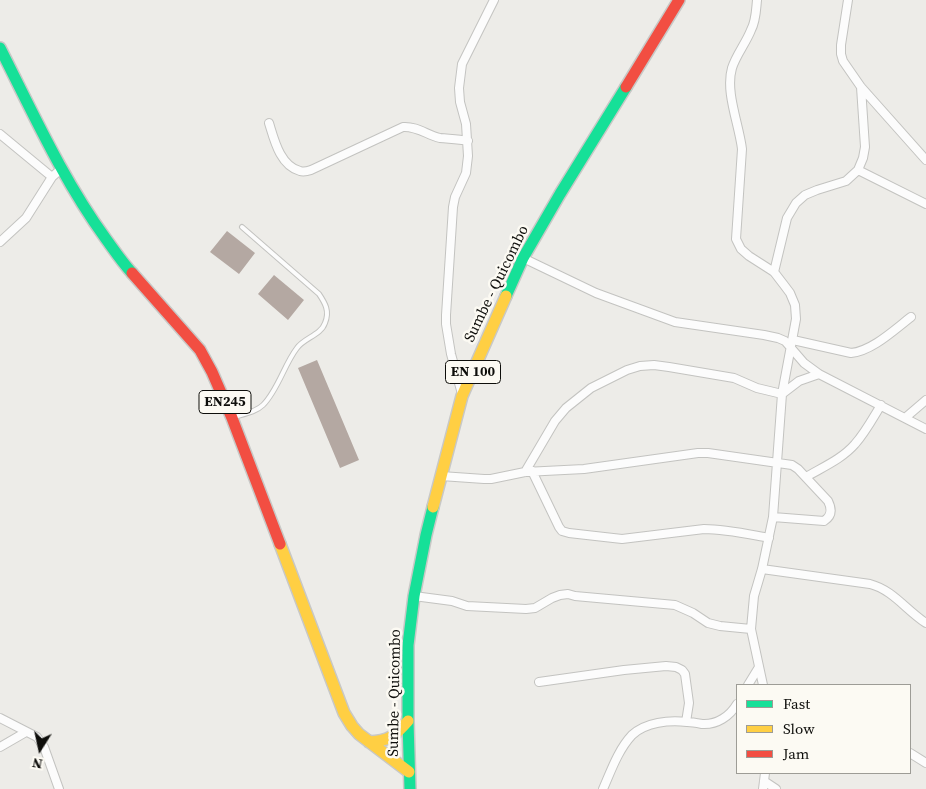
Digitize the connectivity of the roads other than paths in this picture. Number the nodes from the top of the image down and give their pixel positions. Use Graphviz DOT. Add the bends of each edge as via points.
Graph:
graph roads {
  1 [pos="494,0"];
  2 [pos="679,0"];
  3 [pos="757,0"];
  4 [pos="848,0"];
  5 [pos="0,48"];
  6 [pos="4,65"];
  7 [pos="861,87"];
  8 [pos="269,123"];
  9 [pos="0,134"];
  10 [pos="468,141"];
  11 [pos="926,160"];
  12 [pos="61,169"];
  13 [pos="858,170"];
  14 [pos="52,178"];
  15 [pos="926,204"];
  16 [pos="242,227"];
  17 [pos="0,242"];
  18 [pos="523,258"];
  19 [pos="774,272"];
  20 [pos="911,317"];
  21 [pos="792,344"];
  22 [pos="820,374"];
  23 [pos="782,394"];
  24 [pos="462,396"];
  25 [pos="926,400"];
  26 [pos="881,405"];
  27 [pos="232,418"];
  28 [pos="905,418"];
  29 [pos="926,429"];
  30 [pos="777,463"];
  31 [pos="528,471"];
  32 [pos="441,476"];
  33 [pos="806,477"];
  34 [pos="773,517"];
  35 [pos="769,538"];
  36 [pos="762,569"];
  37 [pos="414,596"];
  38 [pos="926,623"];
  39 [pos="751,629"];
  40 [pos="759,667"];
  41 [pos="539,682"];
  42 [pos="749,684"];
  43 [pos="763,684"];
  44 [pos="736,706"];
  45 [pos="0,718"];
  46 [pos="408,721"];
  47 [pos="686,722"];
  48 [pos="26,732"];
  49 [pos="369,742"];
  50 [pos="0,747"];
  51 [pos="911,754"];
  52 [pos="926,763"];
  53 [pos="409,772"];
  54 [pos="764,785"];
  55 [pos="59,789"];
  56 [pos="410,789"];
  57 [pos="602,789"];
  58 [pos="776,789"];
  1 -- 10 [label="street" via="462,64 460,102"];
  2 -- 18 [label="main road, Sumbe - Quicombo / EN 100"];
  3 -- 19 [label="street" via="752,28 730,78 742,148 736,239 749,256"];
  4 -- 7 [label="street" via="840,54"];
  5 -- 6 [label="main road, EN245"];
  6 -- 12 [label="main road, EN245"];
  7 -- 11 [label="street"];
  7 -- 13 [label="street" via="865,147"];
  8 -- 10 [label="street" via="277,149 288,164 300,171 311,170 402,127 415,128 440,138"];
  9 -- 14 [label="street"];
  10 -- 24 [label="street" via="466,173 453,207 446,314 451,354"];
  12 -- 14 [label="street"];
  12 -- 27 [label="main road, EN245" via="125,265 200,350"];
  13 -- 15 [label="street"];
  13 -- 19 [label="street" via="846,181 805,195 796,203 787,218"];
  14 -- 17 [label="street" via="26,218"];
  16 -- 27 [label="lane" via="319,294 327,311 322,329 296,349 262,406"];
  18 -- 21 [label="street" via="596,293 675,322 764,335"];
  18 -- 24 [label="main road, Sumbe - Quicombo / EN 100"];
  19 -- 21 [label="street" via="795,305"];
  20 -- 21 [label="street" via="868,349 859,352"];
  21 -- 22 [label="street" via="804,363"];
  21 -- 23 [label="street"];
  22 -- 23 [label="street" via="799,381"];
  22 -- 26 [label="street"];
  23 -- 30 [label="street"];
  23 -- 31 [label="street" via="734,378 669,366 640,366 591,388 566,408 555,421"];
  24 -- 32 [label="main road, Sumbe - Quicombo / EN 100"];
  25 -- 28 [label="street"];
  26 -- 28 [label="street"];
  26 -- 33 [label="street" via="854,446"];
  27 -- 49 [label="main road, EN245" via="344,713"];
  28 -- 29 [label="street"];
  30 -- 31 [label="street" via="703,452 584,469"];
  30 -- 33 [label="street" via="792,465"];
  30 -- 34 [label="street"];
  31 -- 32 [label="street" via="484,480"];
  31 -- 35 [label="street" via="559,527 569,534 634,539 715,529"];
  32 -- 37 [label="main road, Sumbe - Quicombo / EN 100"];
  33 -- 34 [label="street" via="828,501 829,518 818,521"];
  34 -- 35 [label="street"];
  35 -- 36 [label="street"];
  36 -- 38 [label="street" via="879,586"];
  36 -- 39 [label="street" via="754,596"];
  37 -- 39 [label="street" via="467,606 526,610 568,594 675,605 708,623"];
  37 -- 46 [label="main road, Sumbe - Quicombo / EN 100" via="408,645"];
  39 -- 40 [label="street"];
  40 -- 42 [label="street"];
  40 -- 43 [label="street"];
  41 -- 47 [label="street" via="624,670 676,667 685,674 689,703"];
  44 -- 47 [label="street" via="715,723"];
  45 -- 48 [label="street"];
  46 -- 49 [label="main road" via="392,738"];
  46 -- 53 [label="main road, Sumbe - Quicombo / EN 100"];
  47 -- 57 [label="street" via="661,722 634,733 622,746"];
  48 -- 50 [label="street"];
  48 -- 55 [label="street" via="37,737 44,748"];
  49 -- 53 [label="main road, EN245"];
  51 -- 52 [label="street"];
  53 -- 56 [label="main road, Sumbe - Quicombo / EN 100"];
  54 -- 58 [label="street"];
}
